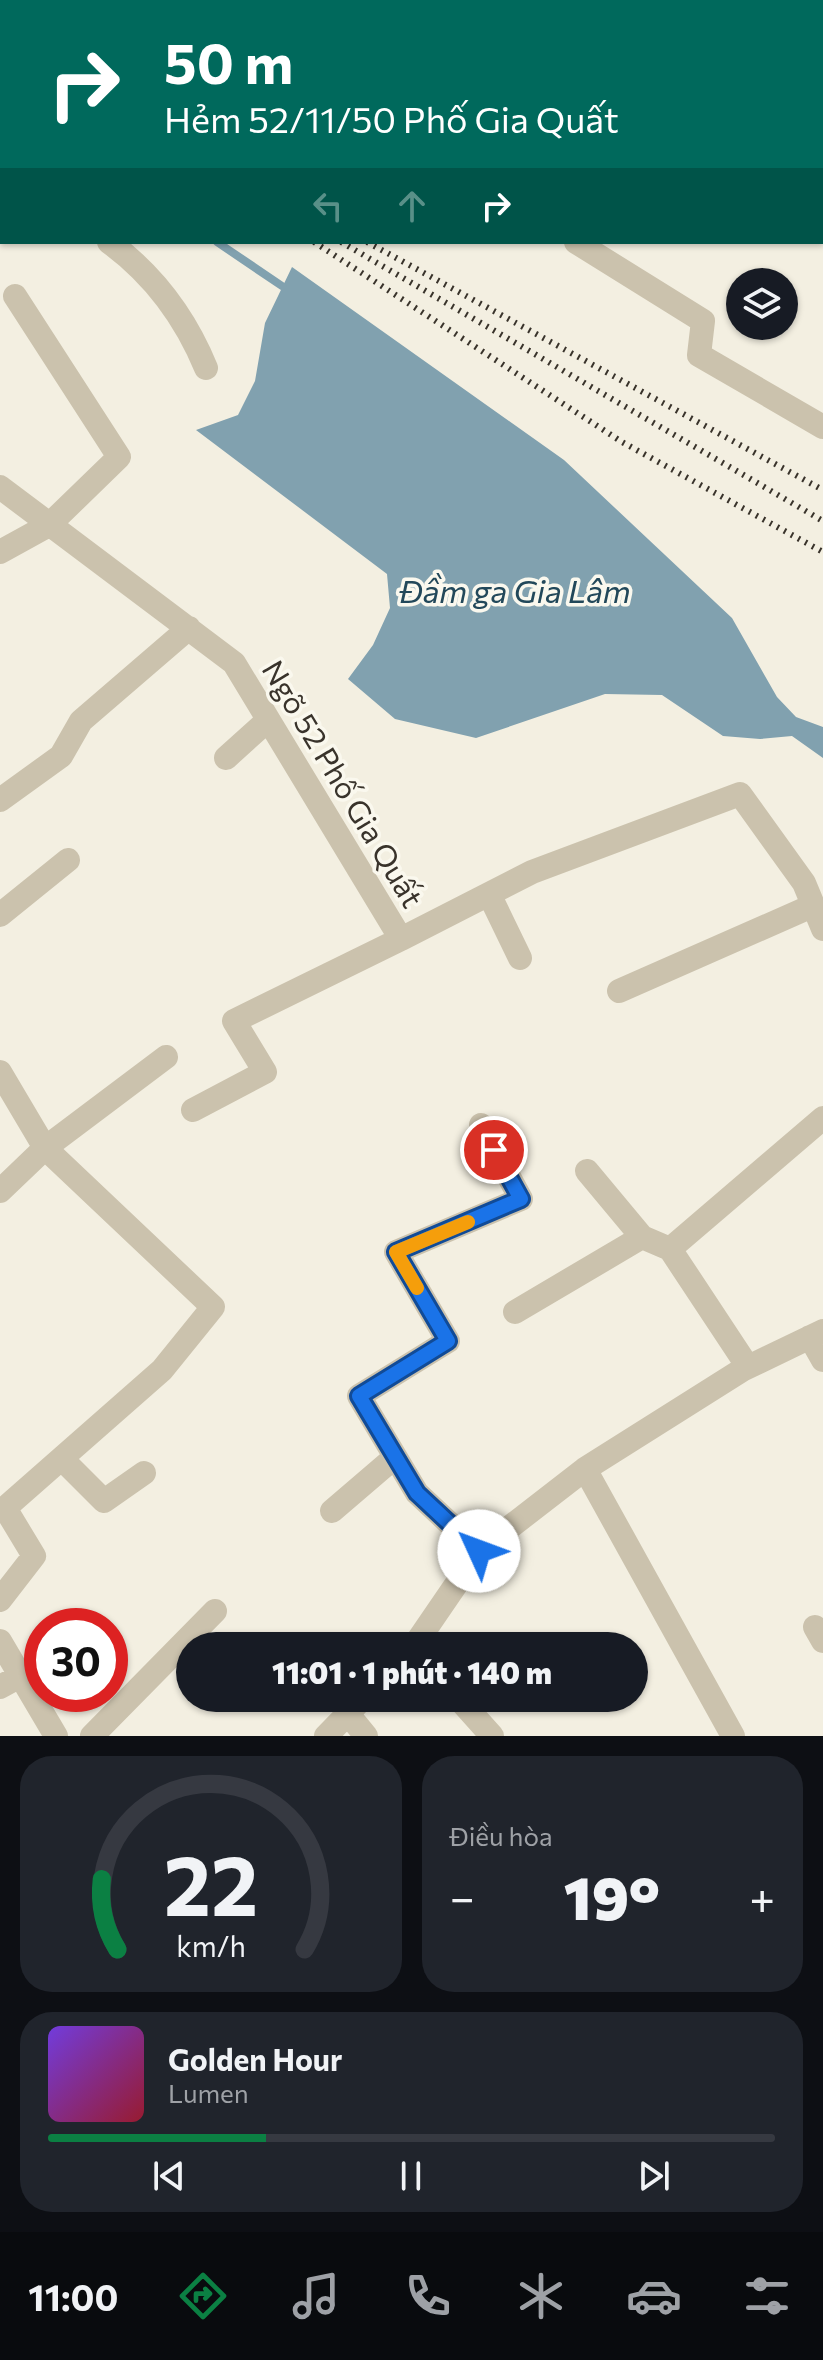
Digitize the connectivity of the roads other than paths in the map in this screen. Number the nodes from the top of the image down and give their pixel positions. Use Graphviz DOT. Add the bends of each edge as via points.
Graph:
graph roads {
  1 [pos="111,244"];
  2 [pos="579,244"];
  3 [pos="15,296"];
  4 [pos="206,368"];
  5 [pos="823,427"];
  6 [pos="0,487"];
  7 [pos="49,525"];
  8 [pos="0,552"];
  9 [pos="189,628"];
  10 [pos="268,720"];
  11 [pos="226,758"];
  12 [pos="0,800"];
  13 [pos="68,860"];
  14 [pos="489,894"];
  15 [pos="812,906"];
  16 [pos="0,915"];
  17 [pos="823,929"];
  18 [pos="401,939"];
  19 [pos="520,958"];
  20 [pos="619,991"];
  21 [pos="166,1057"];
  22 [pos="0,1072"];
  23 [pos="193,1110"];
  24 [pos="823,1118"];
  25 [pos="481,1125"];
  26 [pos="45,1148"];
  27 [pos="587,1171"];
  28 [pos="0,1191"];
  29 [pos="642,1237"];
  30 [pos="670,1249"];
  31 [pos="515,1312"];
  32 [pos="816,1334"];
  33 [pos="823,1360"];
  34 [pos="748,1367"];
  35 [pos="395,1457"];
  36 [pos="62,1459"];
  37 [pos="585,1469"];
  38 [pos="144,1473"];
  39 [pos="2,1510"];
  40 [pos="332,1511"];
  41 [pos="479,1551"];
  42 [pos="0,1600"];
  43 [pos="215,1611"];
  44 [pos="424,1632"];
  45 [pos="0,1641"];
  46 [pos="22,1675"];
  47 [pos="0,1687"];
  48 [pos="349,1712"];
  49 [pos="357,1712"];
  50 [pos="471,1712"];
  51 [pos="56,1736"];
  52 [pos="92,1736"];
  53 [pos="326,1736"];
  54 [pos="366,1736"];
  55 [pos="492,1736"];
  56 [pos="733,1736"];
  1 -- 4 [label="street" via="157,284 191,331"];
  2 -- 5 [label="street" via="703,321 699,355"];
  3 -- 7 [label="street" via="119,457"];
  6 -- 7 [label="street, Ngõ 52 Phố Gia Quất"];
  7 -- 8 [label="street"];
  7 -- 9 [label="street, Ngõ 52 Phố Gia Quất"];
  9 -- 10 [label="street, Ngõ 52 Phố Gia Quất" via="234,663"];
  9 -- 12 [label="street" via="81,721 61,756"];
  10 -- 11 [label="street"];
  10 -- 18 [label="street, Ngõ 52 Phố Gia Quất"];
  13 -- 16 [label="street"];
  14 -- 15 [label="street, Ngõ 52 Phố Gia Quất" via="532,872 740,794 804,883"];
  14 -- 18 [label="street, Ngõ 52 Phố Gia Quất"];
  14 -- 19 [label="street"];
  15 -- 17 [label="street, Ngõ 52 Phố Gia Quất"];
  15 -- 20 [label="street"];
  18 -- 23 [label="street" via="234,1021 265,1072"];
  21 -- 26 [label="street"];
  22 -- 26 [label="street"];
  24 -- 30 [label="street"];
  25 -- 35 [label="street" via="521,1199 396,1252 448,1341 359,1396"];
  26 -- 28 [label="street"];
  26 -- 36 [label="street" via="213,1307 162,1370"];
  27 -- 29 [label="street"];
  29 -- 30 [label="street"];
  29 -- 31 [label="street"];
  30 -- 34 [label="street"];
  32 -- 33 [label="street"];
  32 -- 34 [label="street"];
  34 -- 37 [label="street"];
  35 -- 40 [label="street"];
  35 -- 41 [label="street" via="417,1493"];
  36 -- 38 [label="street" via="104,1501"];
  36 -- 39 [label="street"];
  37 -- 41 [label="street"];
  37 -- 56 [label="street"];
  39 -- 42 [label="street" via="34,1556"];
  41 -- 44 [label="street"];
  43 -- 52 [label="street"];
  45 -- 46 [label="street"];
  46 -- 47 [label="street"];
  46 -- 51 [label="street"];
  48 -- 53 [label="street"];
  49 -- 54 [label="street"];
  50 -- 55 [label="street"];
}
